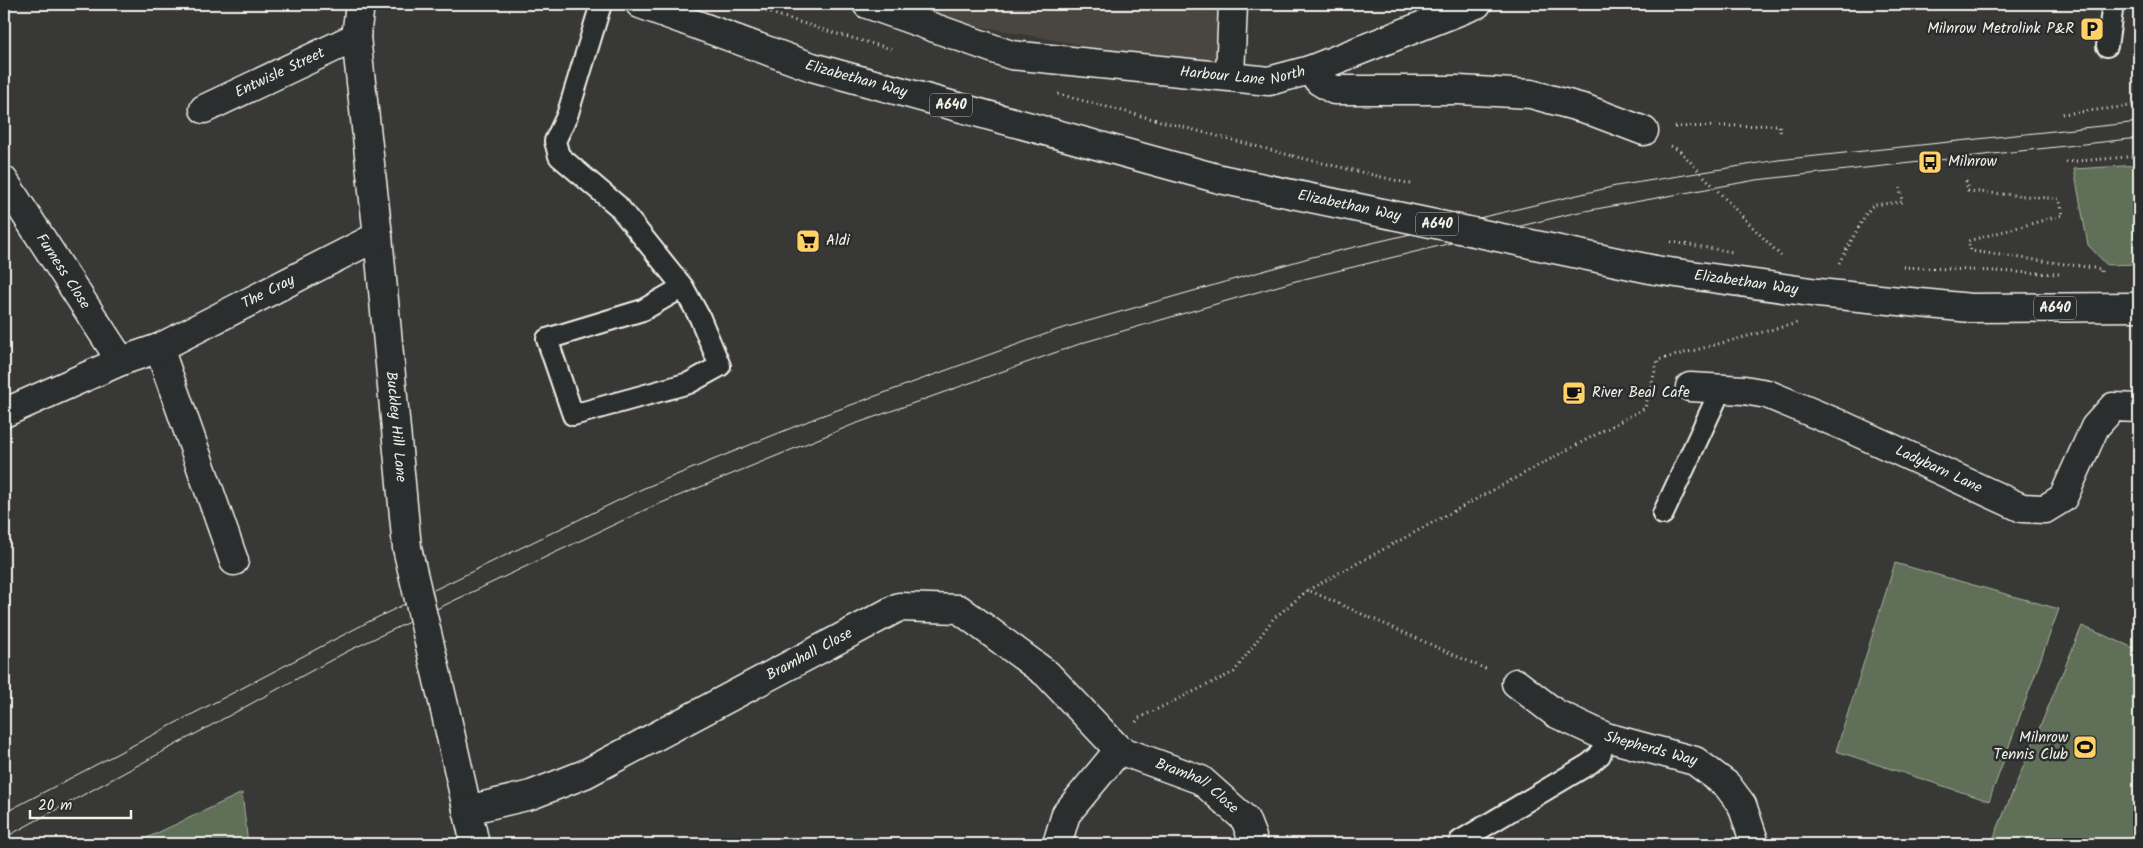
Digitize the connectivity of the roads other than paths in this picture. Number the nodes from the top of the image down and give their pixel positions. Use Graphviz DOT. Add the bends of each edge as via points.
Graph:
graph roads {
  1 [pos="358,4"];
  2 [pos="600,4"];
  3 [pos="640,4"];
  4 [pos="867,4"];
  5 [pos="1232,4"];
  6 [pos="1477,4"];
  7 [pos="2113,4"];
  8 [pos="356,36"];
  9 [pos="2107,46"];
  10 [pos="1310,70"];
  11 [pos="1230,76"];
  12 [pos="204,109"];
  13 [pos="1656,129"];
  14 [pos="4,181"];
  15 [pos="378,236"];
  16 [pos="683,287"];
  17 [pos="2139,307"];
  18 [pos="159,348"];
  19 [pos="121,361"];
  20 [pos="1690,387"];
  21 [pos="1721,389"];
  22 [pos="2138,408"];
  23 [pos="4,413"];
  24 [pos="1663,514"];
  25 [pos="234,561"];
  26 [pos="1516,683"];
  27 [pos="1606,737"];
  28 [pos="1119,750"];
  29 [pos="468,810"];
  30 [pos="1460,841"];
  31 [pos="475,844"];
  32 [pos="1057,844"];
  33 [pos="1251,844"];
  34 [pos="1755,844"];
  1 -- 8 [label="street, Buckley Hill Lane"];
  2 -- 16 [label="lane" via="567,116 555,141 559,156 618,206"];
  3 -- 17 [label="street, Elizabethan Way / A640, bridge" via="812,67 1220,179 1655,270 1818,293 1970,308"];
  4 -- 11 [label="street, Harbour Lane North" via="1011,55"];
  5 -- 11 [label="street"];
  6 -- 10 [label="street"];
  7 -- 9 [label="lane"];
  8 -- 12 [label="street, Entwisle Street"];
  8 -- 15 [label="street, Buckley Hill Lane"];
  10 -- 11 [label="street, Harbour Lane North" via="1269,81"];
  10 -- 13 [label="street, Harbour Lane North" via="1318,81 1334,90 1459,90 1531,94"];
  14 -- 19 [label="street, Furness Close"];
  15 -- 18 [label="street, The Cray"];
  15 -- 29 [label="street, Buckley Hill Lane, bridge" via="407,548"];
  16 -- 16 [label="lane" via="720,366 689,383 573,415 547,339 643,310"];
  18 -- 19 [label="street, The Cray"];
  18 -- 25 [label="street"];
  19 -- 23 [label="street, The Cray"];
  20 -- 21 [label="street, Ladybarn Lane"];
  21 -- 22 [label="street, Ladybarn Lane" via="1766,394 2022,508 2045,508 2063,498 2095,426 2114,406"];
  21 -- 24 [label="lane"];
  26 -- 27 [label="street, Shepherds Way" via="1555,712"];
  27 -- 30 [label="lane" via="1600,754 1589,764"];
  27 -- 34 [label="street, Shepherds Way" via="1695,761 1727,785 1742,805"];
  28 -- 29 [label="street, Bramhall Close" via="1047,674 959,609 900,606 585,774 531,795"];
  28 -- 32 [label="street" via="1066,814"];
  28 -- 33 [label="street, Bramhall Close" via="1200,780 1245,819 1252,837"];
  29 -- 31 [label="street, Buckley Hill Lane"];
}
